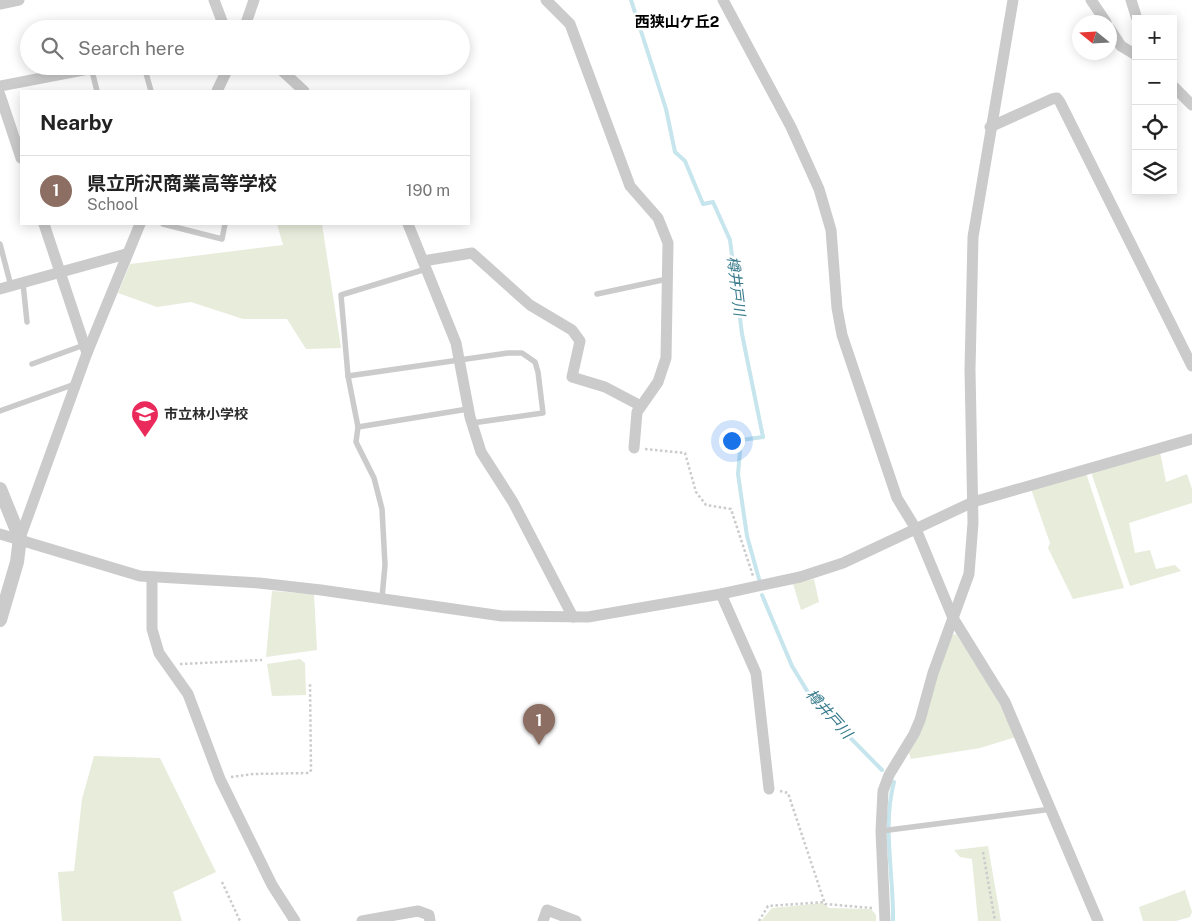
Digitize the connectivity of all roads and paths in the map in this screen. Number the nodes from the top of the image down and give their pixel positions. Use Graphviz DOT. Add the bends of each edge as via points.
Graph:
graph roads {
  1 [pos="19,0"];
  2 [pos="214,0"];
  3 [pos="254,0"];
  4 [pos="546,0"];
  5 [pos="723,0"];
  6 [pos="1013,0"];
  7 [pos="1091,0"];
  8 [pos="1131,0"];
  9 [pos="0,4"];
  10 [pos="1101,15"];
  11 [pos="1136,15"];
  12 [pos="222,20"];
  13 [pos="247,20"];
  14 [pos="1117,41"];
  15 [pos="1132,53"];
  16 [pos="53,75"];
  17 [pos="93,75"];
  18 [pos="147,75"];
  19 [pos="224,75"];
  20 [pos="287,75"];
  21 [pos="0,86"];
  22 [pos="97,90"];
  23 [pos="151,90"];
  24 [pos="218,90"];
  25 [pos="303,90"];
  26 [pos="1177,90"];
  27 [pos="0,95"];
  28 [pos="1192,105"];
  29 [pos="990,127"];
  30 [pos="20,155"];
  31 [pos="44,225"];
  32 [pos="140,225"];
  33 [pos="167,225"];
  34 [pos="225,225"];
  35 [pos="408,225"];
  36 [pos="0,244"];
  37 [pos="126,254"];
  38 [pos="424,265"];
  39 [pos="60,272"];
  40 [pos="667,279"];
  41 [pos="23,283"];
  42 [pos="6,287"];
  43 [pos="596,294"];
  44 [pos="27,322"];
  45 [pos="85,349"];
  46 [pos="459,360"];
  47 [pos="32,364"];
  48 [pos="1192,366"];
  49 [pos="348,376"];
  50 [pos="77,383"];
  51 [pos="641,406"];
  52 [pos="468,409"];
  53 [pos="0,411"];
  54 [pos="472,423"];
  55 [pos="358,427"];
  56 [pos="1192,439"];
  57 [pos="634,448"];
  58 [pos="0,489"];
  59 [pos="973,502"];
  60 [pos="916,529"];
  61 [pos="0,534"];
  62 [pos="20,538"];
  63 [pos="152,577"];
  64 [pos="756,587"];
  65 [pos="721,594"];
  66 [pos="382,598"];
  67 [pos="573,617"];
  68 [pos="953,618"];
  69 [pos="0,620"];
  70 [pos="262,660"];
  71 [pos="168,665"];
  72 [pos="310,683"];
  73 [pos="220,779"];
  74 [pos="769,789"];
  75 [pos="1052,809"];
  76 [pos="887,830"];
  77 [pos="983,852"];
  78 [pos="222,882"];
  79 [pos="825,902"];
  80 [pos="886,909"];
  81 [pos="240,921"];
  82 [pos="295,921"];
  83 [pos="362,921"];
  84 [pos="430,921"];
  85 [pos="543,921"];
  86 [pos="576,921"];
  87 [pos="759,921"];
  88 [pos="885,921"];
  89 [pos="995,921"];
  90 [pos="1098,921"];
  1 -- 9 [label="street"];
  2 -- 12 [label="street"];
  3 -- 13 [label="street"];
  4 -- 40 [label="street" via="570,24 630,186 658,218 668,243"];
  5 -- 60 [label="street" via="819,189 831,230 837,308 847,354 898,498"];
  6 -- 29 [label="street"];
  7 -- 10 [label="street"];
  8 -- 11 [label="street"];
  14 -- 15 [label="street"];
  16 -- 21 [label="street"];
  17 -- 22 [label="lane"];
  18 -- 23 [label="lane"];
  19 -- 24 [label="street"];
  20 -- 25 [label="street"];
  26 -- 28 [label="street"];
  27 -- 30 [label="street"];
  29 -- 48 [label="street" via="1052,99 1060,102"];
  29 -- 59 [label="street" via="973,237"];
  31 -- 39 [label="street"];
  32 -- 37 [label="street"];
  33 -- 34 [label="lane" via="222,239"];
  35 -- 38 [label="street"];
  36 -- 42 [label="lane"];
  37 -- 39 [label="street"];
  37 -- 45 [label="street"];
  38 -- 46 [label="street" via="456,343"];
  38 -- 49 [label="lane" via="341,295"];
  38 -- 51 [label="street" via="472,254 530,305 572,330 580,341 572,377 605,386"];
  39 -- 41 [label="street"];
  39 -- 45 [label="street"];
  40 -- 43 [label="lane"];
  40 -- 51 [label="street" via="666,358 658,382"];
  41 -- 42 [label="street"];
  41 -- 44 [label="lane"];
  45 -- 47 [label="lane"];
  45 -- 50 [label="street"];
  46 -- 49 [label="lane"];
  46 -- 52 [label="street"];
  46 -- 54 [label="lane" via="522,353 535,362 538,372 542,413"];
  49 -- 55 [label="lane"];
  50 -- 53 [label="lane"];
  50 -- 62 [label="street"];
  51 -- 57 [label="street" via="637,412"];
  52 -- 54 [label="street"];
  52 -- 55 [label="lane"];
  54 -- 67 [label="street" via="480,452 513,502"];
  55 -- 66 [label="lane" via="356,442 374,478 382,510 385,565"];
  56 -- 59 [label="street"];
  57 -- 64 [label="path" via="684,453 696,492 706,505 731,509"];
  58 -- 62 [label="street"];
  59 -- 60 [label="street"];
  59 -- 68 [label="street" via="969,574"];
  60 -- 64 [label="street" via="843,563"];
  60 -- 68 [label="street"];
  61 -- 62 [label="street"];
  62 -- 63 [label="street" via="122,571"];
  62 -- 69 [label="street" via="17,562"];
  63 -- 66 [label="street" via="259,584"];
  63 -- 71 [label="street" via="152,629"];
  64 -- 65 [label="street"];
  65 -- 67 [label="street"];
  65 -- 74 [label="street" via="756,673"];
  66 -- 67 [label="street" via="502,616"];
  68 -- 75 [label="street" via="1004,702"];
  68 -- 76 [label="street" via="914,734 889,775 884,791"];
  70 -- 71 [label="path"];
  71 -- 73 [label="street" via="188,694"];
  72 -- 73 [label="path" via="312,770 309,773 253,774"];
  73 -- 82 [label="street" via="272,885"];
  74 -- 79 [label="path" via="788,793"];
  75 -- 76 [label="lane"];
  75 -- 90 [label="street"];
  76 -- 80 [label="street"];
  77 -- 89 [label="path"];
  78 -- 81 [label="path"];
  79 -- 80 [label="path"];
  79 -- 87 [label="path" via="768,906"];
  80 -- 88 [label="street"];
  83 -- 84 [label="street" via="418,911 429,915"];
  85 -- 86 [label="street" via="547,910"];
}
